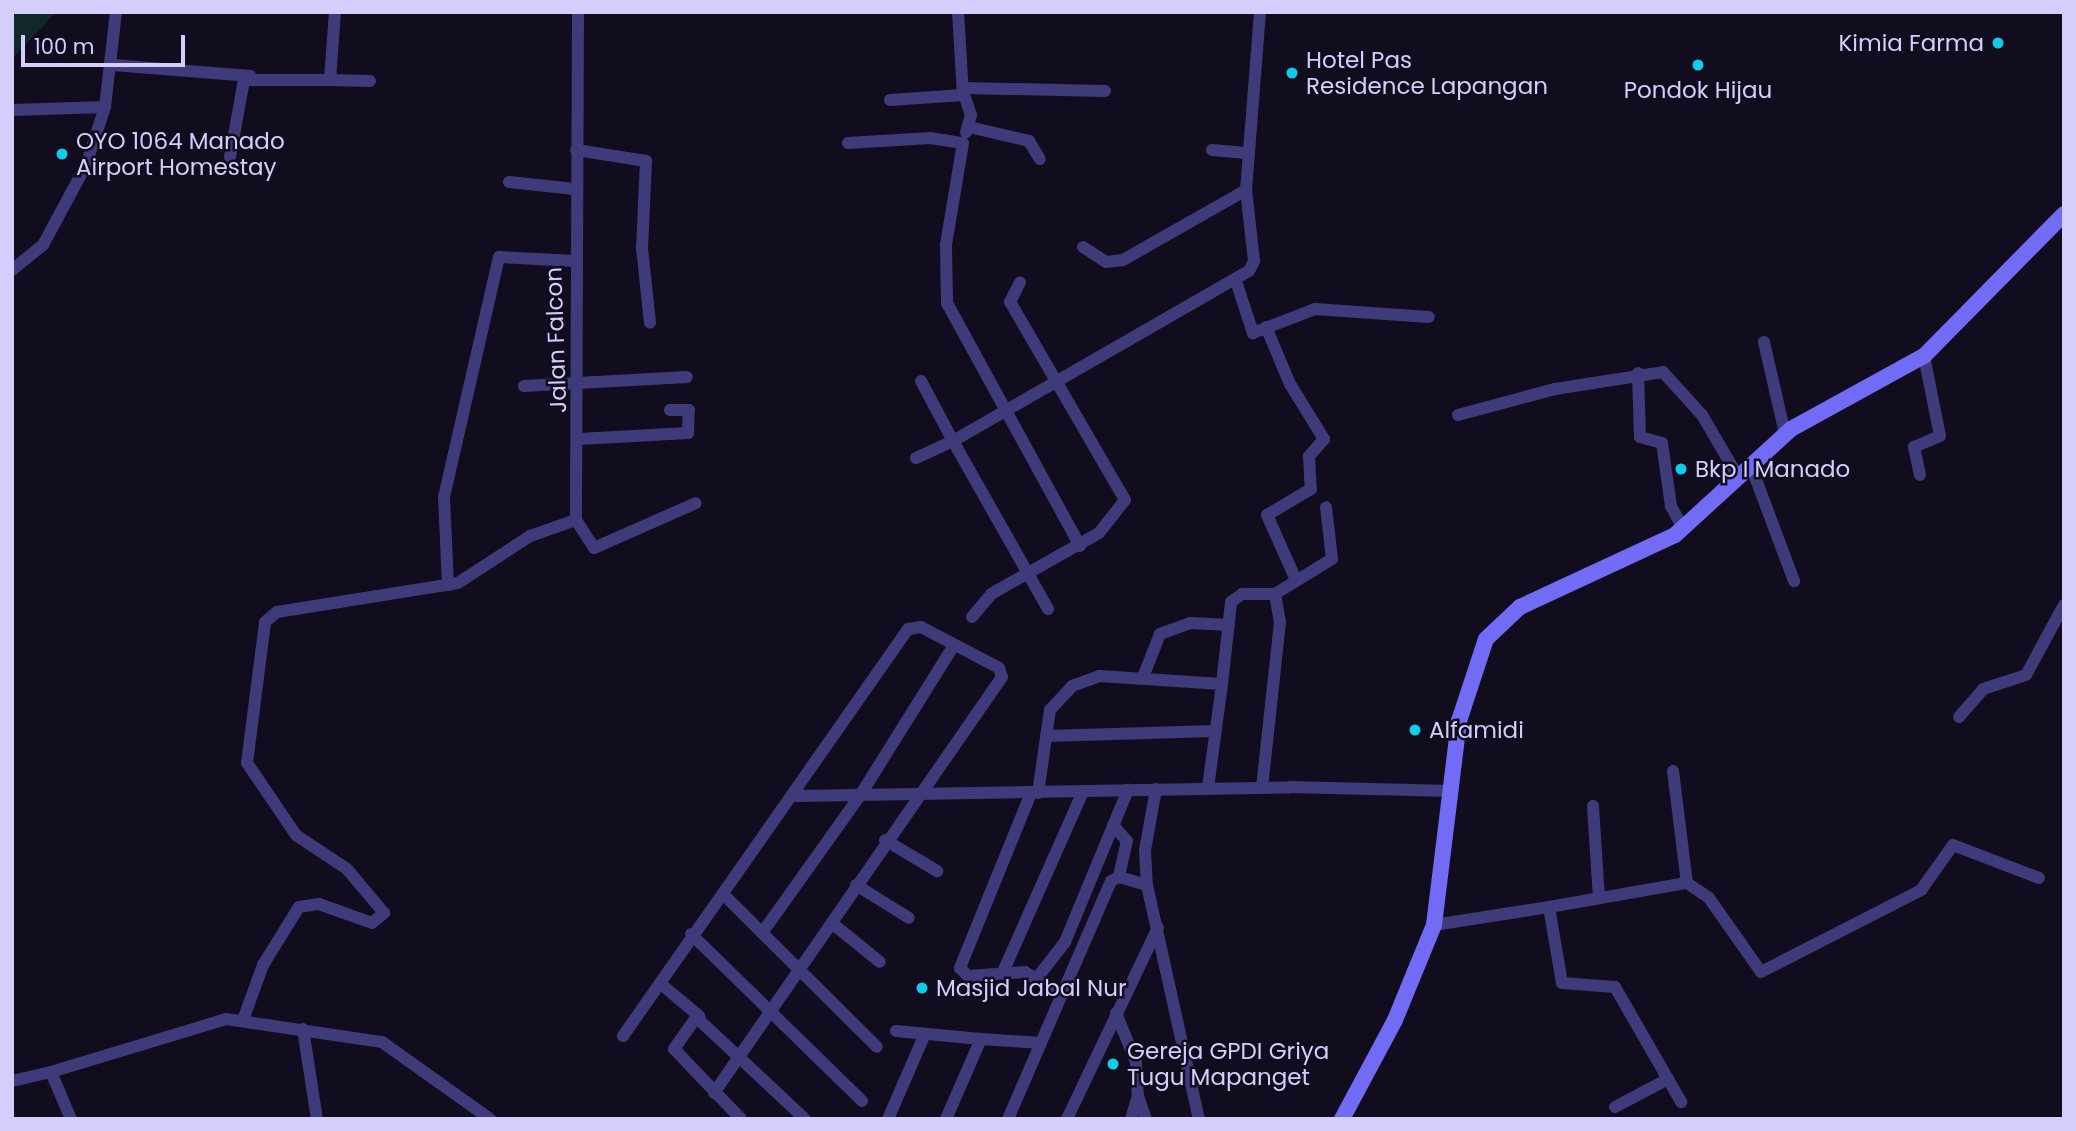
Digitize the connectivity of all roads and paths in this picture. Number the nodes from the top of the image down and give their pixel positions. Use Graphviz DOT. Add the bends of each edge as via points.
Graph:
graph roads {
  1 [pos="116,12"];
  2 [pos="335,12"];
  3 [pos="578,12"];
  4 [pos="958,12"];
  5 [pos="1260,12"];
  6 [pos="113,65"];
  7 [pos="251,76"];
  8 [pos="330,80"];
  9 [pos="370,81"];
  10 [pos="964,91"];
  11 [pos="1105,91"];
  12 [pos="890,100"];
  13 [pos="105,107"];
  14 [pos="12,110"];
  15 [pos="969,127"];
  16 [pos="848,143"];
  17 [pos="963,143"];
  18 [pos="576,150"];
  19 [pos="1213,150"];
  20 [pos="1249,153"];
  21 [pos="230,157"];
  22 [pos="1040,159"];
  23 [pos="509,182"];
  24 [pos="575,189"];
  25 [pos="1246,190"];
  26 [pos="2064,214"];
  27 [pos="1083,247"];
  28 [pos="575,261"];
  29 [pos="12,270"];
  30 [pos="1236,281"];
  31 [pos="1020,282"];
  32 [pos="1429,317"];
  33 [pos="650,323"];
  34 [pos="1266,327"];
  35 [pos="1764,342"];
  36 [pos="1924,356"];
  37 [pos="1638,373"];
  38 [pos="687,377"];
  39 [pos="579,381"];
  40 [pos="921,381"];
  41 [pos="1057,382"];
  42 [pos="524,386"];
  43 [pos="670,410"];
  44 [pos="1004,413"];
  45 [pos="1458,415"];
  46 [pos="1785,434"];
  47 [pos="579,439"];
  48 [pos="953,441"];
  49 [pos="916,458"];
  50 [pos="1745,472"];
  51 [pos="1920,475"];
  52 [pos="696,503"];
  53 [pos="1326,507"];
  54 [pos="576,520"];
  55 [pos="1683,529"];
  56 [pos="1080,546"];
  57 [pos="1028,575"];
  58 [pos="1294,578"];
  59 [pos="1794,582"];
  60 [pos="448,585"];
  61 [pos="1275,594"];
  62 [pos="2064,605"];
  63 [pos="1048,609"];
  64 [pos="972,617"];
  65 [pos="1229,625"];
  66 [pos="954,645"];
  67 [pos="1143,677"];
  68 [pos="1222,684"];
  69 [pos="1959,718"];
  70 [pos="1214,731"];
  71 [pos="1046,736"];
  72 [pos="1673,771"];
  73 [pos="1208,787"];
  74 [pos="1262,787"];
  75 [pos="1156,789"];
  76 [pos="1128,790"];
  77 [pos="919,791"];
  78 [pos="1452,791"];
  79 [pos="862,792"];
  80 [pos="1035,793"];
  81 [pos="1082,794"];
  82 [pos="797,796"];
  83 [pos="1593,806"];
  84 [pos="1113,825"];
  85 [pos="885,840"];
  86 [pos="1127,841"];
  87 [pos="1145,850"];
  88 [pos="937,871"];
  89 [pos="1119,877"];
  90 [pos="2039,878"];
  91 [pos="1688,883"];
  92 [pos="856,885"];
  93 [pos="1147,885"];
  94 [pos="725,896"];
  95 [pos="1599,898"];
  96 [pos="1549,907"];
  97 [pos="909,918"];
  98 [pos="833,924"];
  99 [pos="1434,925"];
  100 [pos="1158,927"];
  101 [pos="762,933"];
  102 [pos="691,934"];
  103 [pos="880,962"];
  104 [pos="799,971"];
  105 [pos="1003,972"];
  106 [pos="1037,978"];
  107 [pos="661,984"];
  108 [pos="1058,993"];
  109 [pos="772,1009"];
  110 [pos="1116,1013"];
  111 [pos="699,1016"];
  112 [pos="243,1020"];
  113 [pos="303,1028"];
  114 [pos="896,1031"];
  115 [pos="925,1034"];
  116 [pos="623,1036"];
  117 [pos="981,1038"];
  118 [pos="1041,1042"];
  119 [pos="877,1046"];
  120 [pos="739,1053"];
  121 [pos="51,1072"];
  122 [pos="1668,1079"];
  123 [pos="12,1082"];
  124 [pos="714,1093"];
  125 [pos="1138,1096"];
  126 [pos="862,1101"];
  127 [pos="1681,1102"];
  128 [pos="1615,1108"];
  129 [pos="71,1119"];
  130 [pos="317,1119"];
  131 [pos="490,1119"];
  132 [pos="741,1119"];
  133 [pos="805,1119"];
  134 [pos="888,1119"];
  135 [pos="946,1119"];
  136 [pos="1008,1119"];
  137 [pos="1067,1119"];
  138 [pos="1130,1119"];
  139 [pos="1146,1119"];
  140 [pos="1199,1119"];
  141 [pos="1342,1119"];
  1 -- 6 [label="street"];
  2 -- 8 [label="street"];
  3 -- 18 [label="street, Jalan Falcon"];
  4 -- 10 [label="street"];
  5 -- 20 [label="street"];
  6 -- 7 [label="street"];
  6 -- 13 [label="street"];
  7 -- 8 [label="street"];
  7 -- 21 [label="street" via="244,80"];
  8 -- 9 [label="street"];
  10 -- 11 [label="street"];
  10 -- 12 [label="street"];
  10 -- 15 [label="street"];
  13 -- 14 [label="street"];
  13 -- 29 [label="street" via="64,208 43,245"];
  15 -- 17 [label="street"];
  15 -- 22 [label="street" via="1029,141"];
  16 -- 17 [label="street" via="930,138"];
  17 -- 44 [label="street" via="946,245 947,303"];
  18 -- 24 [label="street, Jalan Falcon"];
  18 -- 33 [label="street" via="646,161 642,248"];
  19 -- 20 [label="street"];
  20 -- 25 [label="street"];
  23 -- 24 [label="street"];
  24 -- 28 [label="street, Jalan Falcon"];
  25 -- 27 [label="street" via="1123,260 1106,262"];
  25 -- 30 [label="street" via="1254,261"];
  26 -- 36 [label="main road"];
  28 -- 39 [label="street, Jalan Falcon"];
  28 -- 60 [label="street" via="499,257 444,497"];
  30 -- 34 [label="street" via="1253,333"];
  30 -- 41 [label="street"];
  31 -- 41 [label="street" via="1010,302"];
  32 -- 34 [label="street" via="1315,309"];
  34 -- 58 [label="street" via="1290,384 1324,439 1310,456 1311,489 1267,515"];
  35 -- 46 [label="street"];
  36 -- 46 [label="main road"];
  36 -- 51 [label="street" via="1940,436 1914,447"];
  37 -- 45 [label="street"];
  37 -- 50 [label="street" via="1662,372 1678,382"];
  37 -- 55 [label="street" via="1640,436 1662,443 1671,506"];
  38 -- 39 [label="street"];
  39 -- 42 [label="street"];
  39 -- 47 [label="street, Jalan Falcon"];
  40 -- 48 [label="street"];
  41 -- 44 [label="street"];
  41 -- 56 [label="street" via="1125,500 1112,522"];
  43 -- 47 [label="street" via="690,410 688,433"];
  44 -- 48 [label="street"];
  44 -- 56 [label="street"];
  46 -- 50 [label="main road"];
  47 -- 54 [label="street, Jalan Falcon"];
  48 -- 49 [label="street"];
  48 -- 57 [label="street"];
  50 -- 55 [label="main road"];
  50 -- 59 [label="street"];
  52 -- 54 [label="street" via="594,548"];
  53 -- 58 [label="street" via="1332,559"];
  54 -- 60 [label="street" via="530,536"];
  55 -- 78 [label="main road" via="1497,624 1469,673"];
  56 -- 57 [label="street"];
  57 -- 63 [label="street"];
  57 -- 64 [label="street" via="991,594"];
  58 -- 61 [label="street"];
  60 -- 112 [label="street" via="278,612 265,622 247,763 296,835 347,869 384,914 372,923 319,904 299,906 263,965"];
  61 -- 65 [label="street" via="1234,597"];
  61 -- 74 [label="street" via="1280,622"];
  62 -- 69 [label="street" via="2026,675 1983,689"];
  65 -- 67 [label="street" via="1190,623 1160,634"];
  65 -- 68 [label="street"];
  66 -- 77 [label="street" via="999,668 1002,677"];
  66 -- 79 [label="street"];
  66 -- 82 [label="street" via="921,627 908,629"];
  67 -- 68 [label="street"];
  67 -- 71 [label="street" via="1099,676 1072,686 1050,710"];
  68 -- 70 [label="street"];
  70 -- 71 [label="street"];
  70 -- 73 [label="street"];
  71 -- 80 [label="street"];
  72 -- 91 [label="street"];
  73 -- 74 [label="street"];
  73 -- 75 [label="street"];
  74 -- 78 [label="street"];
  75 -- 76 [label="street"];
  75 -- 87 [label="street"];
  76 -- 81 [label="street"];
  76 -- 84 [label="street"];
  77 -- 79 [label="street"];
  77 -- 80 [label="street"];
  77 -- 85 [label="street"];
  78 -- 99 [label="main road"];
  79 -- 82 [label="street"];
  79 -- 101 [label="street"];
  80 -- 81 [label="street"];
  80 -- 105 [label="street" via="960,968 968,976"];
  81 -- 105 [label="street"];
  82 -- 94 [label="street"];
  83 -- 95 [label="street"];
  84 -- 86 [label="street"];
  84 -- 106 [label="street" via="1065,942"];
  85 -- 88 [label="street"];
  85 -- 92 [label="street"];
  86 -- 87 [label="street"];
  86 -- 89 [label="street"];
  87 -- 93 [label="street"];
  89 -- 93 [label="street"];
  89 -- 108 [label="street" via="1111,881"];
  90 -- 91 [label="street" via="1953,845 1921,890 1760,972 1709,898"];
  91 -- 95 [label="street"];
  92 -- 97 [label="street"];
  92 -- 98 [label="street"];
  93 -- 100 [label="street"];
  94 -- 101 [label="street"];
  94 -- 102 [label="street"];
  95 -- 96 [label="street"];
  96 -- 99 [label="street"];
  96 -- 122 [label="street" via="1562,984 1615,987"];
  98 -- 103 [label="street"];
  98 -- 104 [label="street"];
  99 -- 141 [label="main road" via="1395,1020"];
  100 -- 110 [label="street"];
  100 -- 140 [label="street"];
  101 -- 104 [label="street"];
  102 -- 107 [label="street"];
  102 -- 109 [label="street"];
  104 -- 109 [label="street"];
  104 -- 119 [label="street"];
  105 -- 106 [label="street"];
  106 -- 108 [label="street"];
  107 -- 111 [label="street"];
  107 -- 116 [label="street"];
  108 -- 118 [label="street"];
  109 -- 120 [label="street"];
  109 -- 126 [label="street"];
  110 -- 125 [label="street" via="1136,1062"];
  110 -- 137 [label="street"];
  111 -- 120 [label="street"];
  111 -- 124 [label="street" via="674,1049"];
  112 -- 113 [label="street"];
  112 -- 121 [label="street" via="195,1025"];
  113 -- 130 [label="street"];
  113 -- 131 [label="street" via="391,1046"];
  114 -- 115 [label="street"];
  115 -- 117 [label="street"];
  115 -- 134 [label="street"];
  117 -- 118 [label="street"];
  117 -- 135 [label="street"];
  118 -- 136 [label="street"];
  120 -- 124 [label="street"];
  120 -- 133 [label="street"];
  121 -- 123 [label="street"];
  121 -- 129 [label="street"];
  122 -- 127 [label="street"];
  122 -- 128 [label="street"];
  124 -- 132 [label="street"];
  125 -- 138 [label="street"];
  125 -- 139 [label="street"];
}
